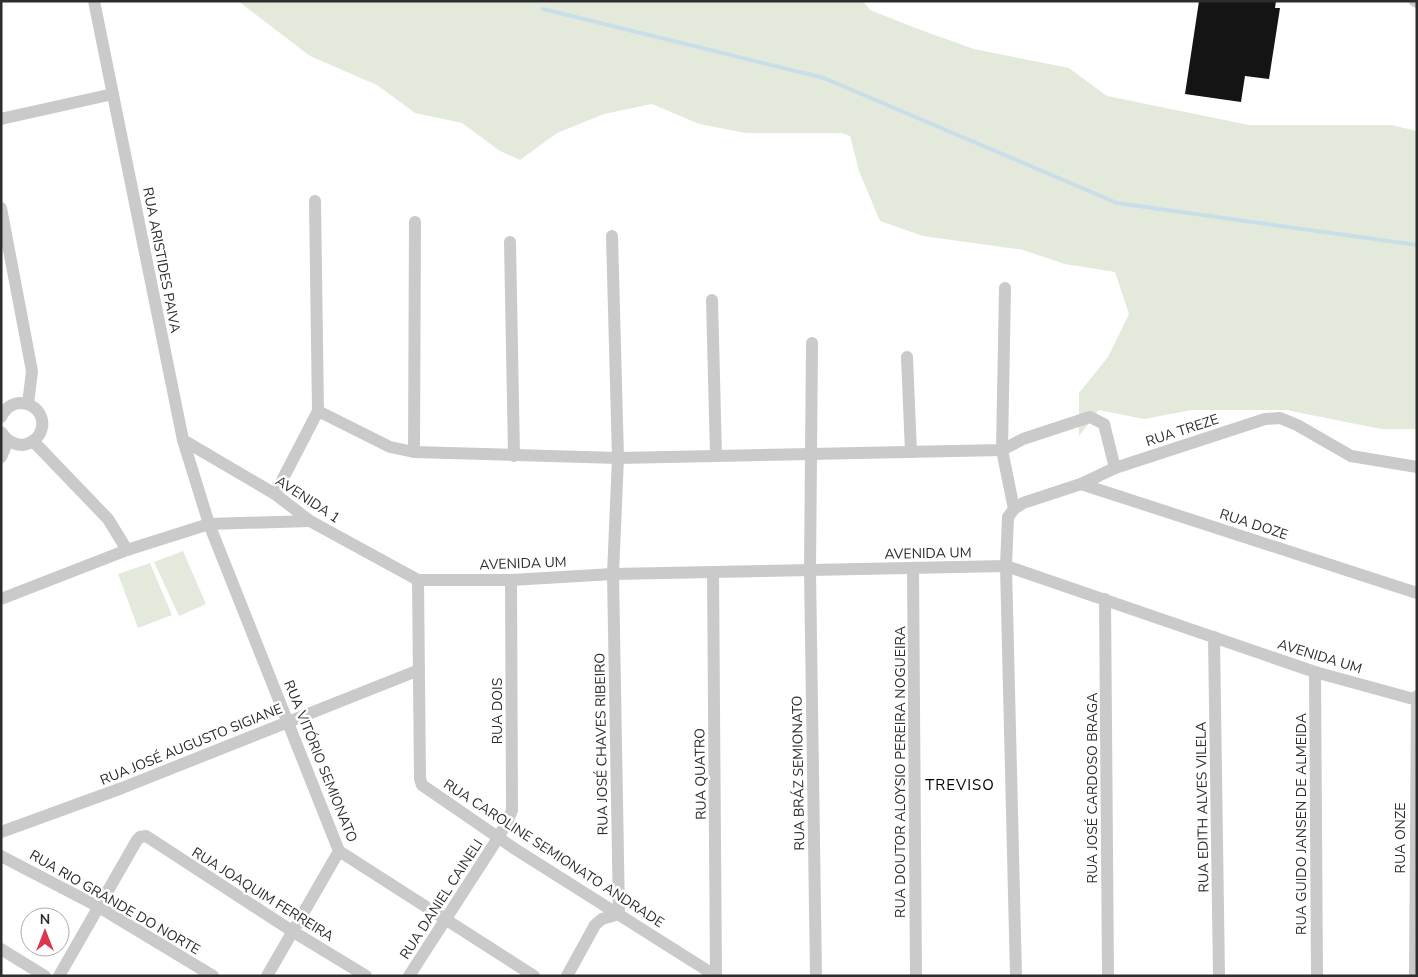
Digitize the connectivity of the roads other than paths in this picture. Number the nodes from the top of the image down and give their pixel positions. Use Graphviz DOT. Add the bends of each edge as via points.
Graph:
graph roads {
  1 [pos="94,1"];
  2 [pos="113,94"];
  3 [pos="1,120"];
  4 [pos="315,202"];
  5 [pos="1,208"];
  6 [pos="415,222"];
  7 [pos="612,236"];
  8 [pos="510,242"];
  9 [pos="1005,288"];
  10 [pos="712,300"];
  11 [pos="812,343"];
  12 [pos="907,357"];
  13 [pos="28,404"];
  14 [pos="3,410"];
  15 [pos="318,411"];
  16 [pos="5,436"];
  17 [pos="183,440"];
  18 [pos="32,441"];
  19 [pos="1002,450"];
  20 [pos="414,452"];
  21 [pos="911,452"];
  22 [pos="811,453"];
  23 [pos="514,456"];
  24 [pos="716,456"];
  25 [pos="1,457"];
  26 [pos="618,458"];
  27 [pos="1417,467"];
  28 [pos="1115,468"];
  29 [pos="1081,484"];
  30 [pos="275,494"];
  31 [pos="1014,509"];
  32 [pos="310,521"];
  33 [pos="209,524"];
  34 [pos="127,550"];
  35 [pos="1006,566"];
  36 [pos="913,568"];
  37 [pos="810,570"];
  38 [pos="713,572"];
  39 [pos="613,574"];
  40 [pos="418,580"];
  41 [pos="512,580"];
  42 [pos="1417,593"];
  43 [pos="1,598"];
  44 [pos="1106,599"];
  45 [pos="1214,637"];
  46 [pos="419,670"];
  47 [pos="1315,672"];
  48 [pos="1416,699"];
  49 [pos="288,721"];
  50 [pos="1,832"];
  51 [pos="498,838"];
  52 [pos="339,851"];
  53 [pos="1,856"];
  54 [pos="99,908"];
  55 [pos="618,914"];
  56 [pos="445,920"];
  57 [pos="292,931"];
  58 [pos="1,949"];
  59 [pos="44,976"];
  60 [pos="59,976"];
  61 [pos="213,976"];
  62 [pos="267,976"];
  63 [pos="366,976"];
  64 [pos="409,976"];
  65 [pos="534,976"];
  66 [pos="567,976"];
  67 [pos="716,976"];
  68 [pos="816,976"];
  69 [pos="916,976"];
  70 [pos="1016,976"];
  71 [pos="1108,976"];
  72 [pos="1219,976"];
  73 [pos="1317,976"];
  74 [pos="1415,976"];
  1 -- 2 [label="street, RUA ARISTIDES PAIVA"];
  2 -- 3 [label="street"];
  2 -- 17 [label="street, RUA ARISTIDES PAIVA"];
  4 -- 15 [label="street"];
  5 -- 13 [label="street" via="32,370"];
  6 -- 20 [label="street"];
  7 -- 26 [label="street, RUA JOSÉ CHAVES RIBEIRO"];
  8 -- 23 [label="street"];
  9 -- 19 [label="street"];
  10 -- 24 [label="street"];
  11 -- 22 [label="street, RUA BRÁZ SEMIONATO"];
  12 -- 21 [label="street"];
  13 -- 14 [label="street" via="16,403"];
  13 -- 18 [label="street" via="42,421 40,433"];
  15 -- 20 [label="street" via="390,447"];
  15 -- 30 [label="street"];
  16 -- 18 [label="street" via="20,445"];
  16 -- 25 [label="street"];
  17 -- 30 [label="street, AVENIDA 1"];
  17 -- 33 [label="street, RUA ARISTIDES PAIVA"];
  18 -- 34 [label="street" via="108,519"];
  19 -- 21 [label="street"];
  19 -- 28 [label="street" via="1023,439 1090,417 1104,424"];
  19 -- 31 [label="street"];
  20 -- 23 [label="street"];
  21 -- 22 [label="street"];
  22 -- 24 [label="street"];
  22 -- 37 [label="street, RUA BRÁZ SEMIONATO"];
  23 -- 26 [label="street"];
  24 -- 26 [label="street"];
  26 -- 39 [label="street, RUA JOSÉ CHAVES RIBEIRO"];
  27 -- 28 [label="street, RUA TREZE" via="1351,456 1280,418 1264,419"];
  28 -- 29 [label="street, RUA TREZE"];
  29 -- 31 [label="street, RUA TREZE"];
  29 -- 42 [label="street, RUA DOZE"];
  30 -- 32 [label="street, AVENIDA 1"];
  31 -- 35 [label="street" via="1008,517"];
  32 -- 33 [label="street"];
  32 -- 40 [label="street, AVENIDA 1"];
  33 -- 34 [label="street"];
  33 -- 49 [label="street, RUA VITÓRIO SEMIONATO"];
  34 -- 43 [label="street"];
  35 -- 36 [label="street, AVENIDA UM"];
  35 -- 44 [label="street, AVENIDA UM"];
  35 -- 70 [label="street"];
  36 -- 37 [label="street, AVENIDA UM"];
  36 -- 69 [label="street, RUA DOUTOR ALOYSIO PEREIRA NOGUEIRA"];
  37 -- 38 [label="street, AVENIDA UM"];
  37 -- 68 [label="street, RUA BRÁZ SEMIONATO"];
  38 -- 39 [label="street, AVENIDA UM"];
  38 -- 67 [label="street, RUA QUATRO"];
  39 -- 41 [label="street, AVENIDA UM"];
  39 -- 55 [label="street, RUA JOSÉ CHAVES RIBEIRO"];
  40 -- 41 [label="street, AVENIDA UM"];
  40 -- 46 [label="street, RUA CAROLINE SEMIONATO ANDRADE"];
  41 -- 51 [label="street, RUA DOIS" via="512,810"];
  44 -- 45 [label="street, AVENIDA UM"];
  44 -- 71 [label="street, RUA JOSÉ CARDOSO BRAGA"];
  45 -- 47 [label="street, AVENIDA UM"];
  45 -- 72 [label="street, RUA EDITH ALVES VILELA"];
  46 -- 49 [label="street, RUA JOSÉ AUGUSTO SIGIANE"];
  46 -- 51 [label="street, RUA CAROLINE SEMIONATO ANDRADE" via="422,785"];
  47 -- 48 [label="street, AVENIDA UM"];
  47 -- 73 [label="street, RUA GUIDO JANSEN DE ALMEIDA"];
  48 -- 74 [label="street, RUA ONZE"];
  49 -- 50 [label="street, RUA JOSÉ AUGUSTO SIGIANE" via="122,788"];
  49 -- 52 [label="street, RUA VITÓRIO SEMIONATO"];
  51 -- 55 [label="street, RUA CAROLINE SEMIONATO ANDRADE"];
  51 -- 56 [label="street, RUA DANIEL CAINELI"];
  52 -- 56 [label="street, RUA VITÓRIO SEMIONATO"];
  52 -- 57 [label="street"];
  53 -- 54 [label="street, RUA RIO GRANDE DO NORTE"];
  54 -- 57 [label="street, RUA JOAQUIM FERREIRA" via="137,840 146,836"];
  54 -- 60 [label="street"];
  54 -- 61 [label="street, RUA RIO GRANDE DO NORTE"];
  55 -- 66 [label="street" via="602,918 595,925"];
  55 -- 67 [label="street, RUA CAROLINE SEMIONATO ANDRADE"];
  56 -- 64 [label="street, RUA DANIEL CAINELI"];
  56 -- 65 [label="street, RUA VITÓRIO SEMIONATO"];
  57 -- 62 [label="street"];
  57 -- 63 [label="street, RUA JOAQUIM FERREIRA"];
  58 -- 59 [label="street"];
}
